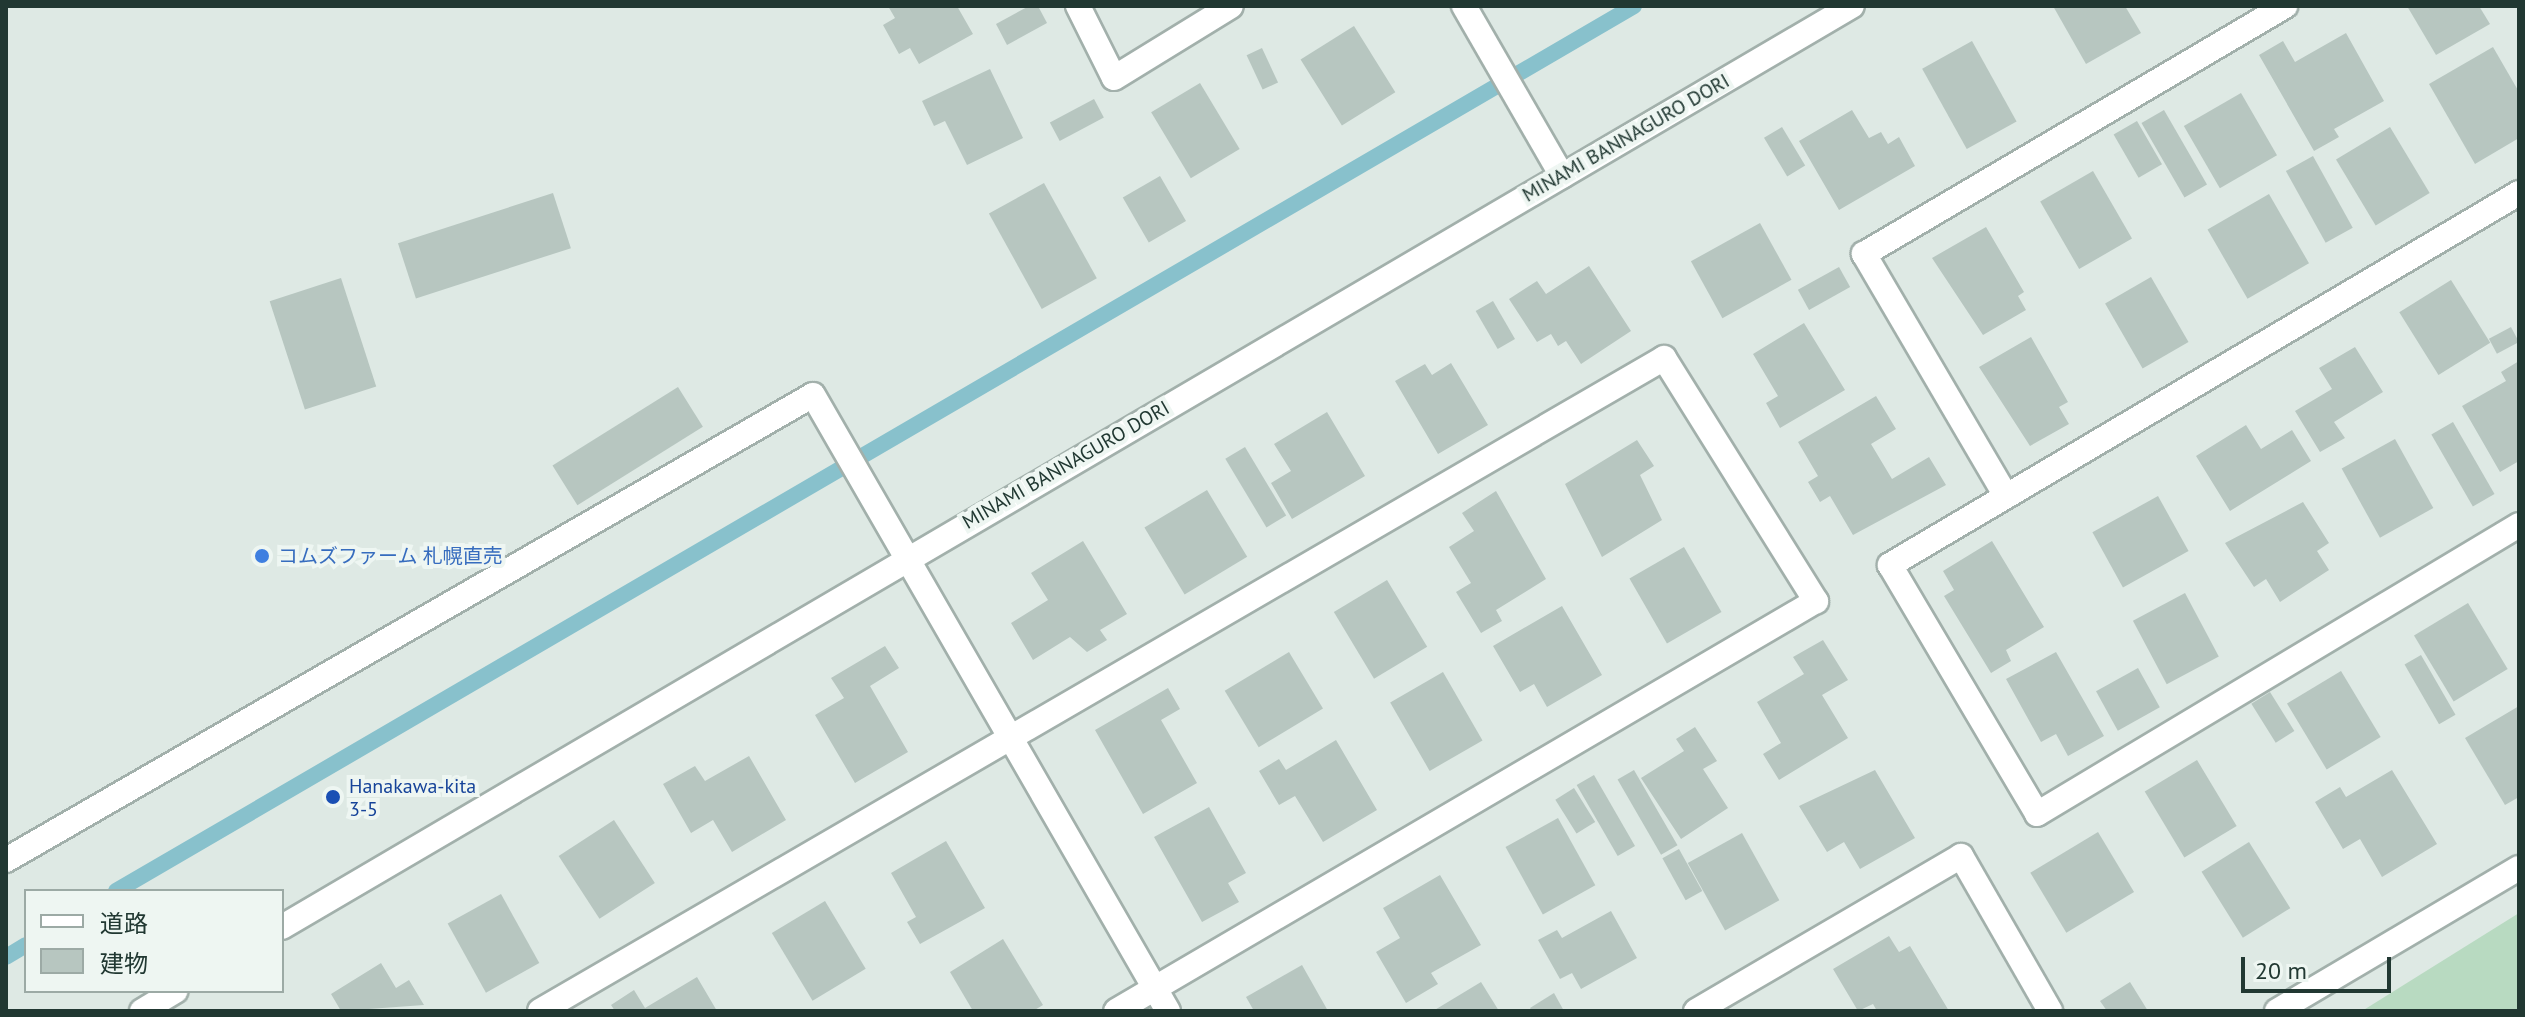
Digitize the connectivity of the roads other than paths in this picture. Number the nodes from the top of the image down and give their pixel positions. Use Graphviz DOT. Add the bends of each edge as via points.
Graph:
graph roads {
  1 [pos="1078,6"];
  2 [pos="1231,6"];
  3 [pos="1464,6"];
  4 [pos="1852,6"];
  5 [pos="2285,6"];
  6 [pos="1562,176"];
  7 [pos="2519,193"];
  8 [pos="2006,496"];
  9 [pos="2519,525"];
  10 [pos="908,558"];
  11 [pos="1009,733"];
  12 [pos="6,860"];
  13 [pos="2519,868"];
  14 [pos="284,926"];
  15 [pos="1155,988"];
  16 [pos="172,993"];
  17 [pos="142,1011"];
  18 [pos="540,1011"];
  19 [pos="1116,1011"];
  20 [pos="1168,1011"];
  21 [pos="1696,1011"];
  22 [pos="2050,1011"];
  23 [pos="2277,1011"];
  1 -- 2 [label="street" via="1114,78"];
  3 -- 6 [label="street" via="1523,117"];
  4 -- 6 [label="street, MINAMI BANNAGURO DORI"];
  5 -- 8 [label="street" via="1864,254"];
  6 -- 10 [label="street, MINAMI BANNAGURO DORI"];
  7 -- 8 [label="street"];
  8 -- 9 [label="street" via="1890,565 2037,814"];
  10 -- 11 [label="street"];
  10 -- 12 [label="street" via="835,423 813,395"];
  10 -- 14 [label="street, MINAMI BANNAGURO DORI"];
  11 -- 15 [label="street"];
  11 -- 15 [label="street" via="1664,358 1816,601"];
  11 -- 18 [label="street"];
  13 -- 23 [label="street"];
  15 -- 19 [label="street"];
  15 -- 20 [label="street"];
  16 -- 17 [label="street"];
  21 -- 22 [label="street" via="1961,856"];
}
